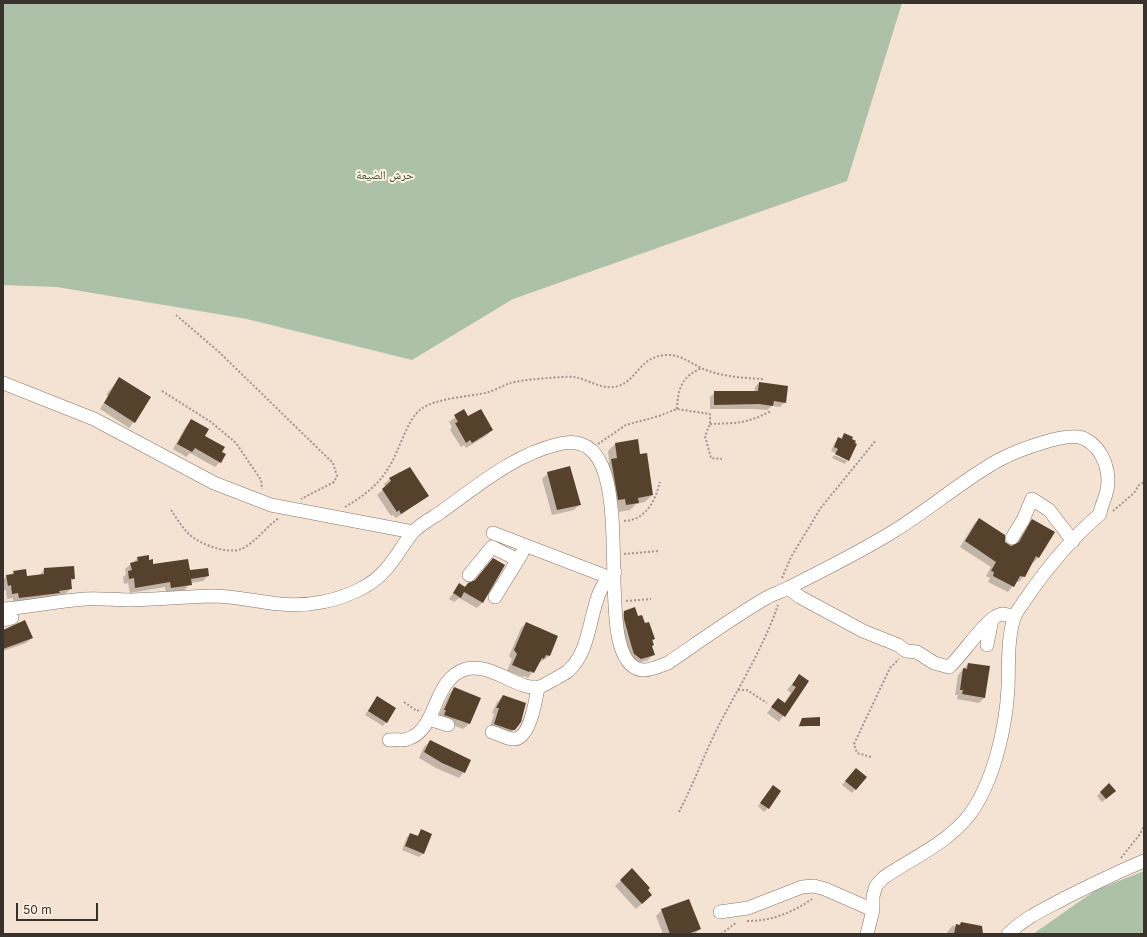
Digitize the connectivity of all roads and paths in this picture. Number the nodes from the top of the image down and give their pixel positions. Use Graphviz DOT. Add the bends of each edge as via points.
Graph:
graph roads {
  1 [pos="176,315"];
  2 [pos="702,368"];
  3 [pos="763,379"];
  4 [pos="3,383"];
  5 [pos="162,391"];
  6 [pos="677,409"];
  7 [pos="772,411"];
  8 [pos="710,424"];
  9 [pos="876,440"];
  10 [pos="590,450"];
  11 [pos="722,460"];
  12 [pos="660,482"];
  13 [pos="1144,482"];
  14 [pos="264,503"];
  15 [pos="292,504"];
  16 [pos="171,510"];
  17 [pos="1100,514"];
  18 [pos="332,515"];
  19 [pos="613,522"];
  20 [pos="413,532"];
  21 [pos="493,533"];
  22 [pos="1012,538"];
  23 [pos="1073,541"];
  24 [pos="526,546"];
  25 [pos="659,551"];
  26 [pos="613,556"];
  27 [pos="518,560"];
  28 [pos="611,574"];
  29 [pos="469,575"];
  30 [pos="783,591"];
  31 [pos="495,597"];
  32 [pos="651,599"];
  33 [pos="615,601"];
  34 [pos="6,616"];
  35 [pos="1014,617"];
  36 [pos="992,619"];
  37 [pos="987,645"];
  38 [pos="906,651"];
  39 [pos="538,687"];
  40 [pos="738,690"];
  41 [pos="767,703"];
  42 [pos="429,719"];
  43 [pos="448,725"];
  44 [pos="492,732"];
  45 [pos="389,740"];
  46 [pos="871,757"];
  47 [pos="679,812"];
  48 [pos="1144,826"];
  49 [pos="1144,861"];
  50 [pos="1111,875"];
  51 [pos="825,889"];
  52 [pos="872,910"];
  53 [pos="720,912"];
  54 [pos="738,921"];
  55 [pos="746,921"];
  56 [pos="721,934"];
  57 [pos="867,934"];
  58 [pos="1008,934"];
  1 -- 15 [label="path" via="219,352 333,463 337,476 334,482"];
  2 -- 3 [label="path" via="740,378"];
  2 -- 6 [label="path" via="686,378 677,399"];
  2 -- 18 [label="path" via="669,355 654,357 618,386 605,387 574,377 533,380 433,403 415,414 389,468 374,486"];
  4 -- 14 [label="street" via="94,419 214,482"];
  5 -- 14 [label="path" via="211,422 236,443 261,480"];
  6 -- 8 [label="path" via="710,414"];
  6 -- 10 [label="path" via="626,425"];
  7 -- 8 [label="path" via="739,424"];
  8 -- 11 [label="path" via="705,436 711,458"];
  9 -- 30 [label="path" via="820,509 786,566"];
  10 -- 19 [label="street" via="600,460 604,471"];
  10 -- 20 [label="street" via="568,442 531,453 502,469"];
  12 -- 19 [label="path" via="656,500 643,514 630,521"];
  13 -- 17 [label="path" via="1111,512"];
  14 -- 15 [label="street"];
  15 -- 16 [label="path" via="250,543 232,551 199,541 187,533"];
  15 -- 18 [label="street"];
  17 -- 23 [label="street"];
  17 -- 30 [label="street" via="1109,482 1103,456 1098,448 1084,439 1074,436 1061,438 999,460 893,532"];
  18 -- 20 [label="street"];
  19 -- 26 [label="street"];
  20 -- 34 [label="street" via="380,576 365,587 345,596 315,603 282,604 227,596 86,599"];
  21 -- 24 [label="street"];
  22 -- 23 [label="street" via="1032,499 1049,510"];
  23 -- 35 [label="street" via="1050,567"];
  24 -- 27 [label="street"];
  24 -- 28 [label="street"];
  25 -- 26 [label="path"];
  26 -- 28 [label="street"];
  27 -- 29 [label="street" via="492,547"];
  27 -- 31 [label="street"];
  28 -- 33 [label="street"];
  28 -- 39 [label="street" via="597,601 588,638 579,658 568,671"];
  30 -- 33 [label="street" via="767,598 668,664 640,670 630,664 617,635"];
  30 -- 38 [label="street" via="800,597"];
  30 -- 40 [label="path" via="768,632"];
  32 -- 33 [label="path"];
  35 -- 36 [label="street" via="1002,614"];
  35 -- 52 [label="street" via="1010,638 1008,688 999,747 982,796 953,832 883,878 876,886"];
  36 -- 37 [label="street"];
  36 -- 38 [label="street" via="983,626 974,640 949,667 934,663 917,652"];
  38 -- 46 [label="path" via="890,668 854,744 857,754"];
  39 -- 42 [label="street" via="492,672 467,669 452,677 444,687 438,695"];
  39 -- 44 [label="street" via="532,717 520,737 514,739"];
  40 -- 41 [label="path" via="747,690"];
  40 -- 47 [label="path"];
  42 -- 43 [label="street"];
  42 -- 45 [label="street" via="423,729 407,739"];
  48 -- 50 [label="path"];
  49 -- 50 [label="street"];
  50 -- 58 [label="street" via="1026,918"];
  51 -- 52 [label="street"];
  51 -- 53 [label="street" via="814,886 802,887 748,908"];
  51 -- 55 [label="path" via="792,912 761,921"];
  52 -- 57 [label="street"];
  54 -- 56 [label="path"];
}
